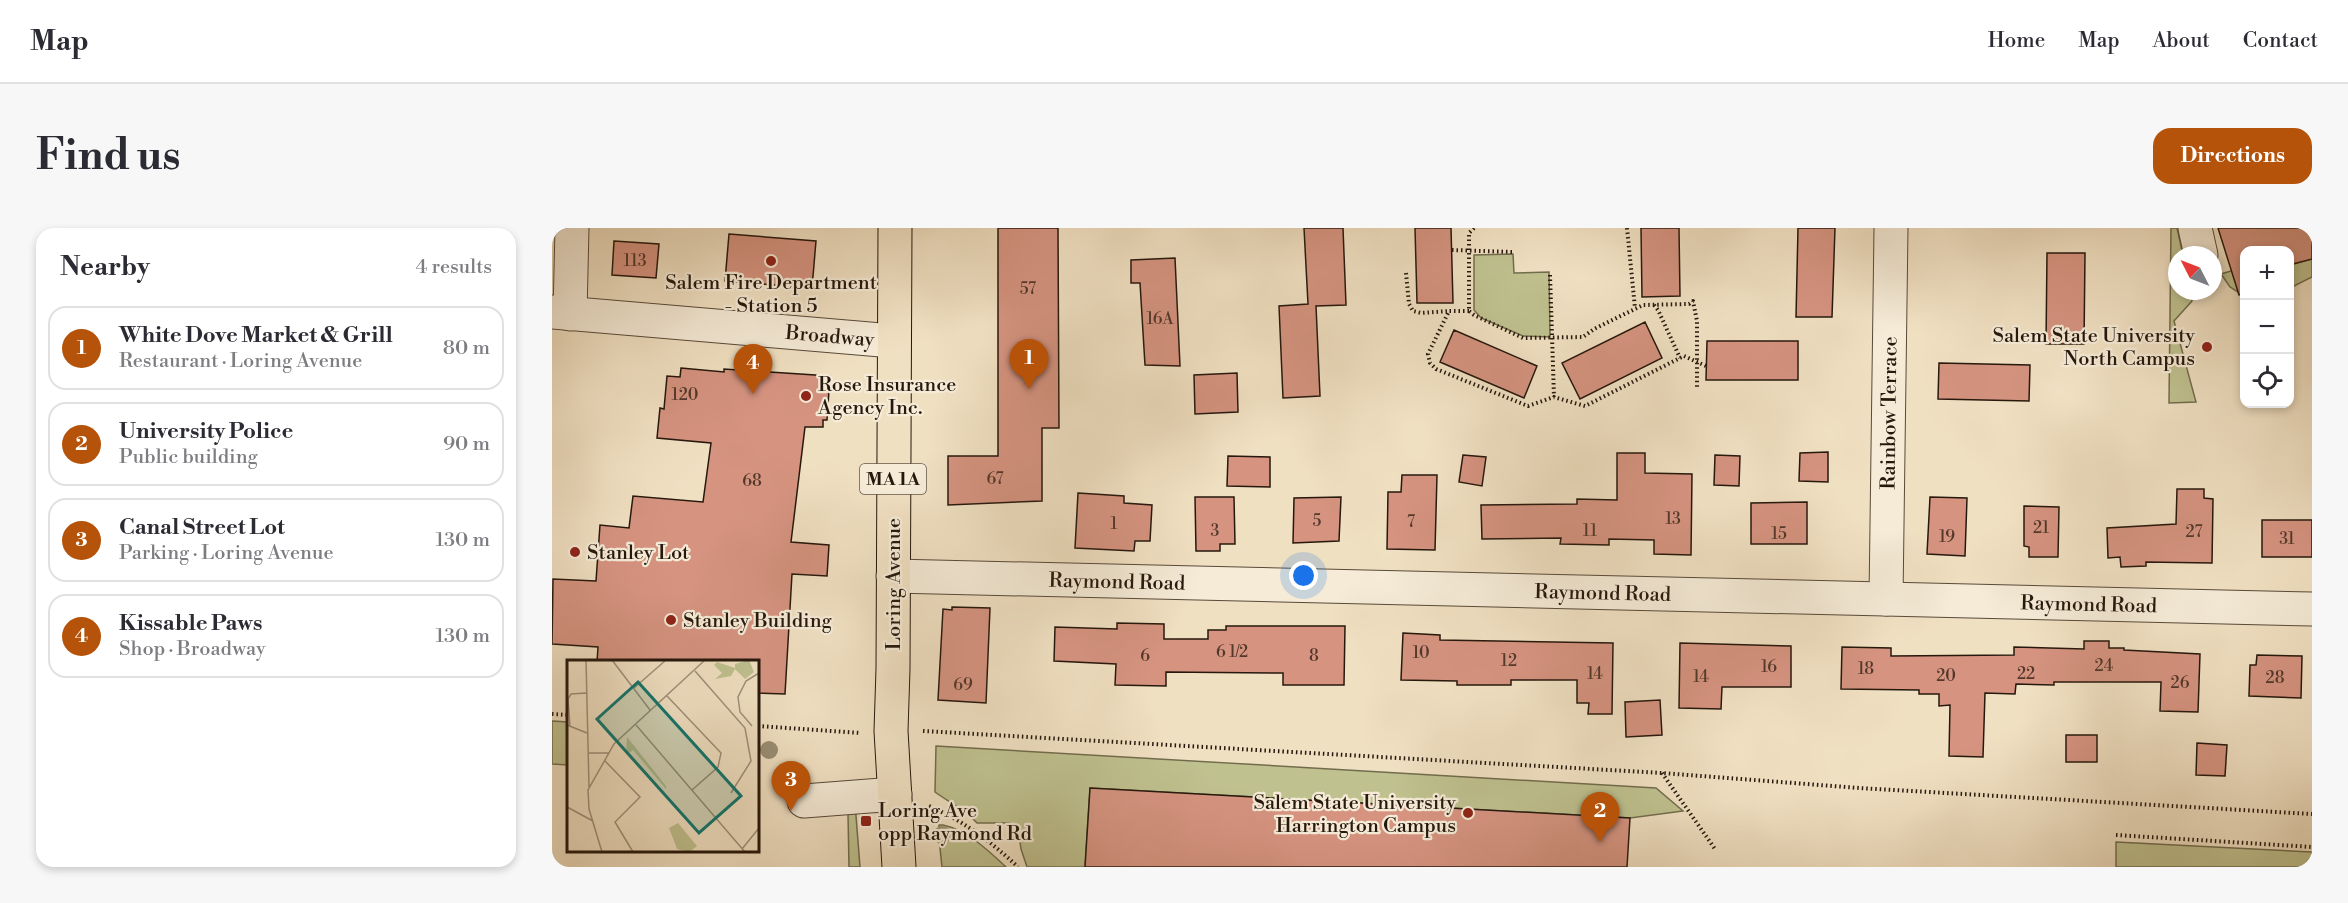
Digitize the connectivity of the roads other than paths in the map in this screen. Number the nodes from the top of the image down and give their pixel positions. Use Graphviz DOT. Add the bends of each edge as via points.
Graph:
graph roads {
  1 [pos="572,228"];
  2 [pos="895,228"];
  3 [pos="1891,228"];
  4 [pos="2194,228"];
  5 [pos="2199,246"];
  6 [pos="561,313"];
  7 [pos="893,341"];
  8 [pos="893,576"];
  9 [pos="1886,599"];
  10 [pos="2312,609"];
  11 [pos="895,794"];
  12 [pos="804,801"];
  13 [pos="899,867"];
  1 -- 6 [label="street"];
  2 -- 7 [label="highway, Loring Avenue / MA 1A"];
  3 -- 9 [label="street, Rainbow Terrace"];
  4 -- 5 [label="street"];
  6 -- 7 [label="street, Broadway"];
  7 -- 8 [label="highway, Loring Avenue / MA 1A"];
  8 -- 9 [label="street, Raymond Road"];
  8 -- 11 [label="highway, Loring Avenue / MA 1A" via="891,731"];
  9 -- 10 [label="street, Raymond Road"];
  11 -- 12 [label="street"];
  11 -- 13 [label="highway, Loring Avenue / MA 1A"];
}
